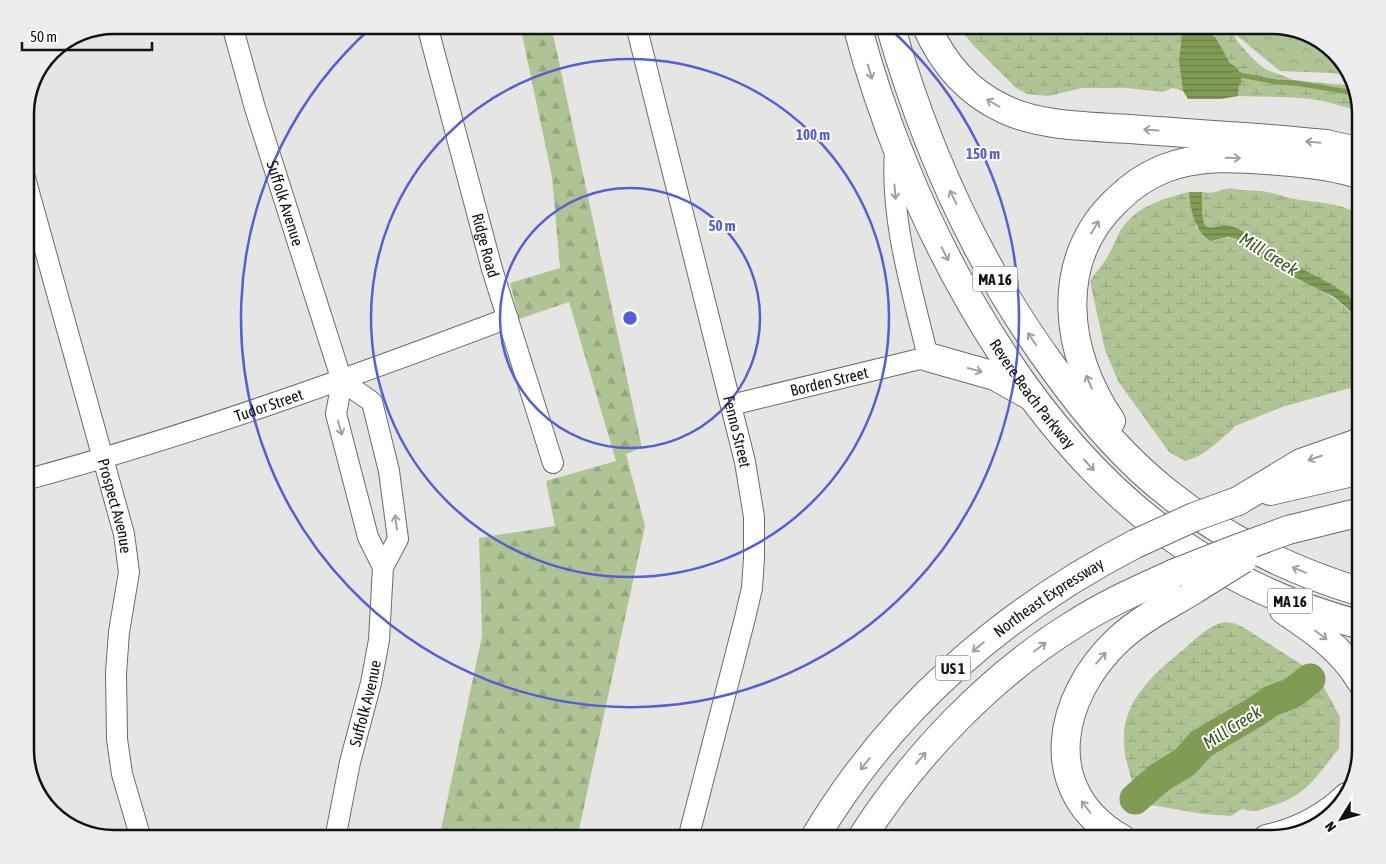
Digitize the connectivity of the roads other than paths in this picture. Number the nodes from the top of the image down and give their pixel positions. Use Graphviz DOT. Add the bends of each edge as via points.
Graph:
graph roads {
  1 [pos="234,34"];
  2 [pos="428,34"];
  3 [pos="638,34"];
  4 [pos="860,34"];
  5 [pos="893,34"];
  6 [pos="931,34"];
  7 [pos="895,144"];
  8 [pos="1352,150"];
  9 [pos="1352,173"];
  10 [pos="34,241"];
  11 [pos="508,318"];
  12 [pos="928,357"];
  13 [pos="342,381"];
  14 [pos="1036,400"];
  15 [pos="731,405"];
  16 [pos="1352,445"];
  17 [pos="103,459"];
  18 [pos="553,463"];
  19 [pos="1352,472"];
  20 [pos="34,478"];
  21 [pos="1168,493"];
  22 [pos="1238,501"];
  23 [pos="1352,514"];
  24 [pos="383,567"];
  25 [pos="1238,577"];
  26 [pos="1185,581"];
  27 [pos="1352,589"];
  28 [pos="1352,622"];
  29 [pos="1352,668"];
  30 [pos="138,830"];
  31 [pos="337,830"];
  32 [pos="690,830"];
  33 [pos="820,830"];
  34 [pos="867,830"];
  35 [pos="1107,830"];
  1 -- 13 [label="street, Suffolk Avenue"];
  2 -- 11 [label="street, Ridge Road"];
  3 -- 15 [label="street, Fenno Street"];
  4 -- 7 [label="highway, Revere Beach Parkway / MA 16, one-way"];
  21 -- 5 [label="highway, Revere Beach Parkway / MA 16, one-way" via="1122,452 1080,404 1007,300 976,245 936,159"];
  8 -- 6 [label="highway, one-way" via="1326,144 1077,125 1029,118 1003,109 967,85 947,63"];
  7 -- 12 [label="street, one-way" via="896,205 907,270"];
  7 -- 14 [label="highway, Revere Beach Parkway / MA 16, one-way" via="960,282 1000,349"];
  21 -- 9 [label="highway, one-way" via="1106,413 1090,383 1077,346 1072,311 1073,282 1097,222 1120,196 1144,179 1184,162 1206,158 1249,158 1321,165"];
  10 -- 17 [label="street, Prospect Avenue"];
  11 -- 13 [label="street, Tudor Street"];
  11 -- 18 [label="street, Ridge Road"];
  12 -- 14 [label="highway, one-way" via="995,376"];
  12 -- 15 [label="street, Borden Street"];
  13 -- 17 [label="street, Tudor Street"];
  13 -- 24 [label="street, Suffolk Avenue, one-way" via="336,414 368,537"];
  24 -- 13 [label="street, Suffolk Avenue, one-way" via="398,539 389,471 372,402"];
  14 -- 25 [label="highway, Revere Beach Parkway / MA 16, one-way" via="1074,449 1136,509 1185,547"];
  15 -- 32 [label="street, Fenno Street" via="753,504 753,574 745,618"];
  16 -- 22 [label="highway, one-way" via="1301,463"];
  17 -- 20 [label="street, Tudor Street"];
  17 -- 30 [label="street, Prospect Avenue" via="124,534 129,572 116,673 117,739 122,774"];
  19 -- 22 [label="highway, Northeast Expressway / US 1"];
  27 -- 21 [label="highway, Revere Beach Parkway / MA 16, one-way" via="1262,553 1212,525"];
  22 -- 33 [label="highway, Northeast Expressway / US 1, one-way, bridge" via="1185,520 1102,561 1047,594 994,633 944,676 900,721 840,798"];
  23 -- 26 [label="highway, US 1, bridge" via="1288,530 1228,552"];
  24 -- 31 [label="street, Suffolk Avenue" via="379,640"];
  25 -- 28 [label="highway, Revere Beach Parkway / MA 16" via="1316,611"];
  25 -- 29 [label="highway, one-way" via="1329,642"];
  34 -- 26 [label="highway, US 1, one-way" via="939,738 984,693 1033,653 1072,625 1112,603"];
  35 -- 26 [label="highway, one-way" via="1083,805 1069,772 1065,736 1071,710 1086,677 1115,643"];
}
